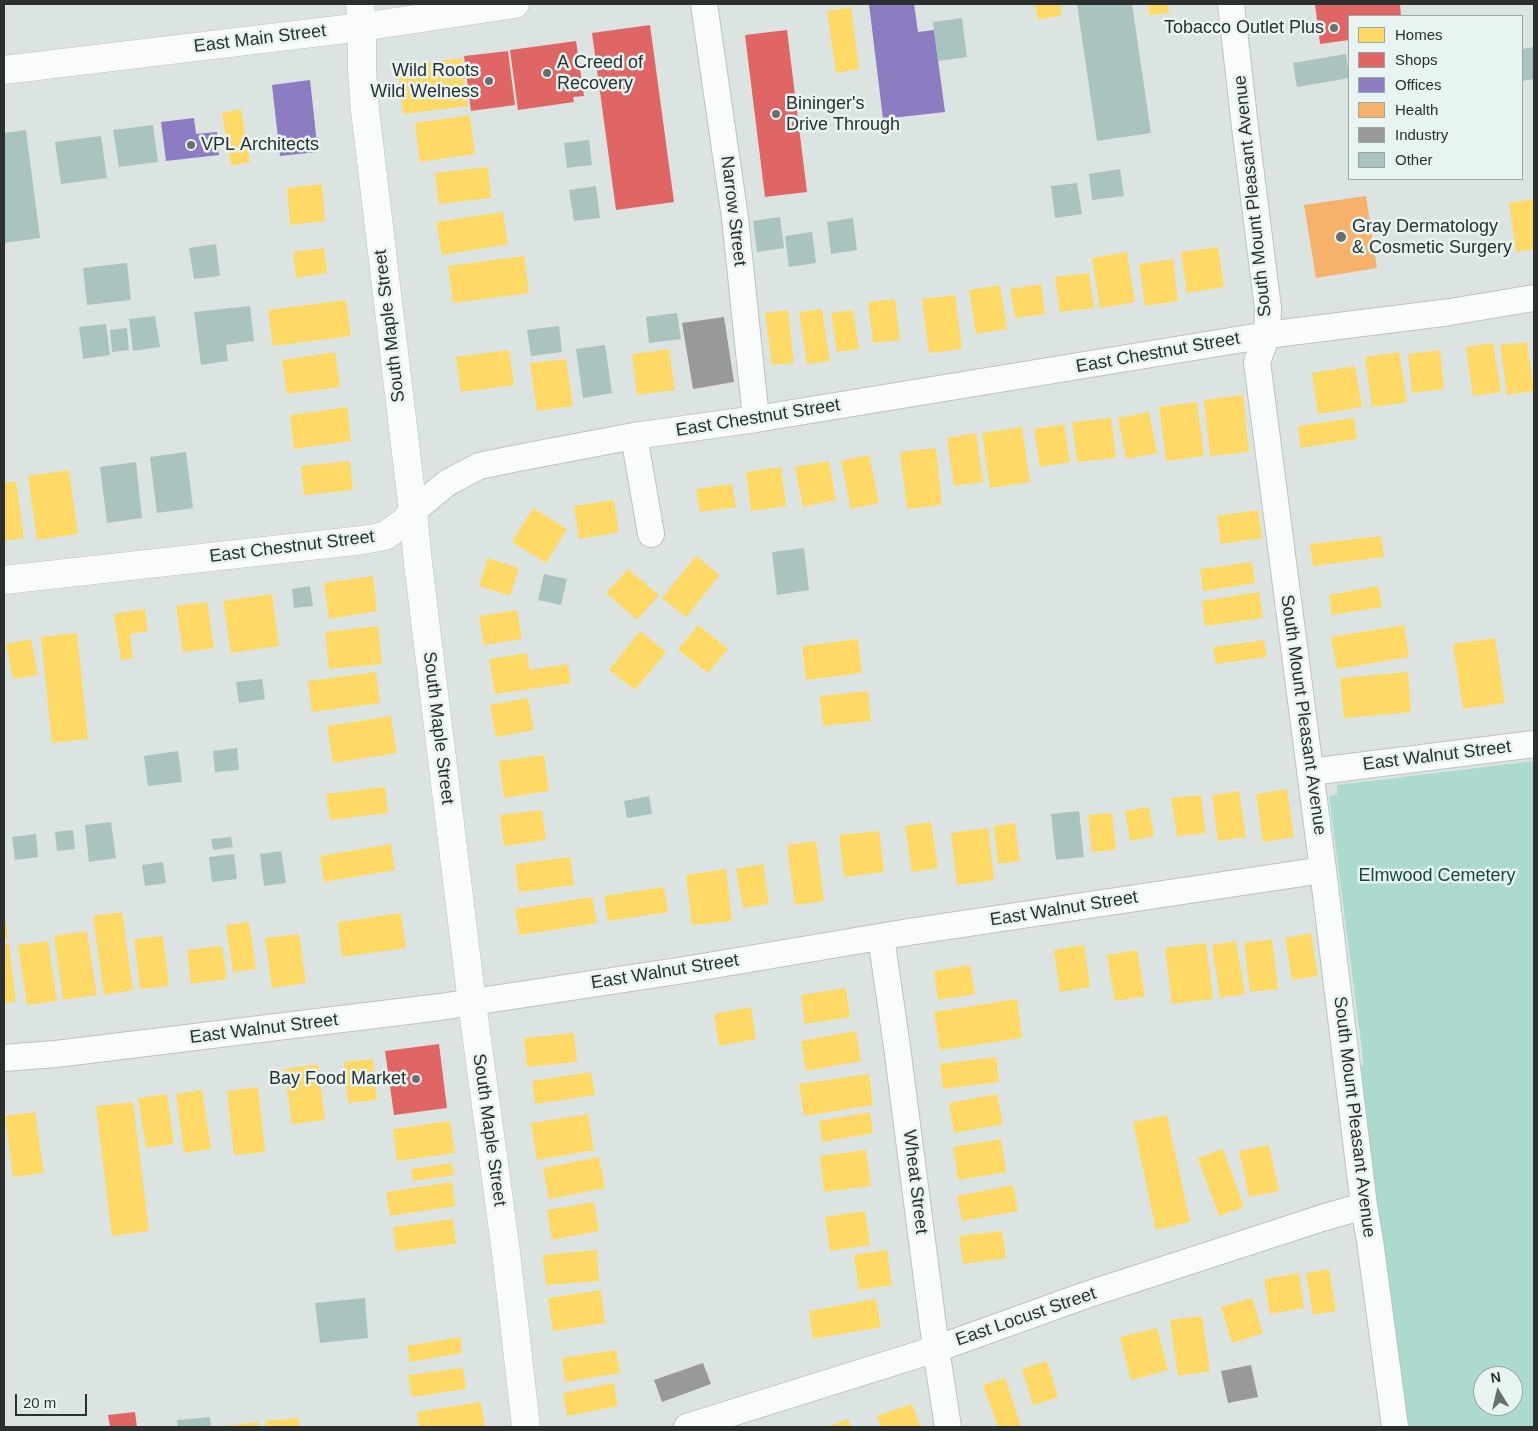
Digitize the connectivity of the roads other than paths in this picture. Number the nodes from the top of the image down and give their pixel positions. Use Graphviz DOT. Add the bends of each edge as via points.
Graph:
graph roads {
  1 [pos="515,4"];
  2 [pos="704,4"];
  3 [pos="1231,4"];
  4 [pos="361,15"];
  5 [pos="4,70"];
  6 [pos="1534,298"];
  7 [pos="1266,335"];
  8 [pos="756,419"];
  9 [pos="634,436"];
  10 [pos="413,511"];
  11 [pos="651,534"];
  12 [pos="4,580"];
  13 [pos="1534,744"];
  14 [pos="1310,772"];
  15 [pos="1323,870"];
  16 [pos="881,937"];
  17 [pos="472,1003"];
  18 [pos="4,1058"];
  19 [pos="1364,1206"];
  20 [pos="936,1349"];
  21 [pos="526,1427"];
  22 [pos="688,1427"];
  23 [pos="948,1427"];
  24 [pos="1395,1427"];
  1 -- 4 [label="street, East Main Street"];
  2 -- 8 [label="street, Narrow Street" via="735,218"];
  3 -- 7 [label="street, South Mount Pleasant Avenue" via="1268,308"];
  4 -- 5 [label="street, East Main Street"];
  4 -- 10 [label="street, South Maple Street" via="365,110"];
  6 -- 7 [label="street, East Chestnut Street"];
  7 -- 8 [label="street, East Chestnut Street"];
  7 -- 14 [label="street, South Mount Pleasant Avenue" via="1257,362"];
  8 -- 9 [label="street, East Chestnut Street"];
  9 -- 10 [label="street, East Chestnut Street" via="480,466 447,484"];
  9 -- 11 [label="street"];
  10 -- 12 [label="street, East Chestnut Street" via="385,536 363,540"];
  10 -- 17 [label="street, South Maple Street"];
  13 -- 14 [label="street, East Walnut Street"];
  14 -- 15 [label="street, South Mount Pleasant Avenue"];
  15 -- 16 [label="street, East Walnut Street"];
  15 -- 19 [label="street, South Mount Pleasant Avenue"];
  16 -- 17 [label="street, East Walnut Street"];
  16 -- 20 [label="street, Wheat Street"];
  17 -- 18 [label="street, East Walnut Street"];
  17 -- 21 [label="street, South Maple Street"];
  19 -- 20 [label="street, East Locust Street" via="1086,1296"];
  19 -- 24 [label="street, South Mount Pleasant Avenue"];
  20 -- 22 [label="street, East Locust Street"];
  20 -- 23 [label="street, Wheat Street"];
}
